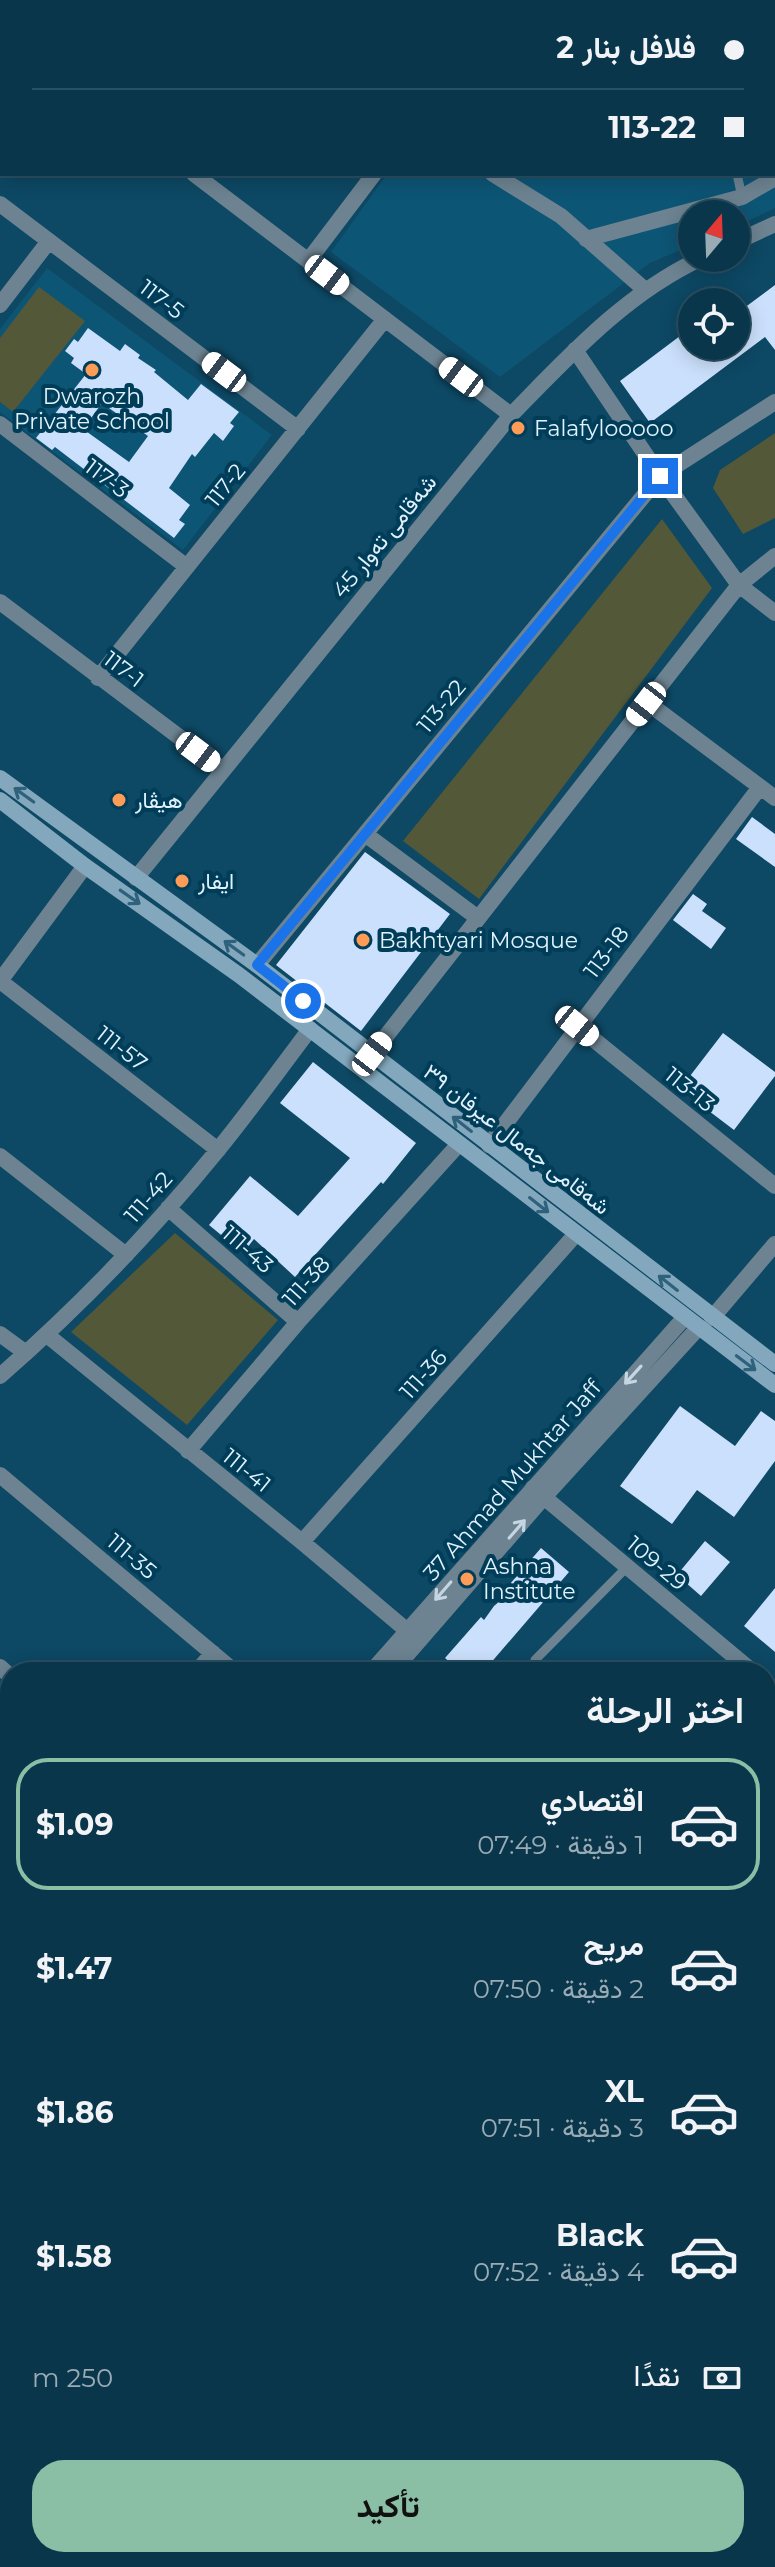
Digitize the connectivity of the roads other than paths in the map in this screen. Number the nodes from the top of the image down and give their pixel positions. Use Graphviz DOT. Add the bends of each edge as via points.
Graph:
graph roads {
  1 [pos="197,176"];
  2 [pos="372,176"];
  3 [pos="496,176"];
  4 [pos="737,176"];
  5 [pos="775,178"];
  6 [pos="742,197"];
  7 [pos="0,204"];
  8 [pos="775,224"];
  9 [pos="750,236"];
  10 [pos="586,239"];
  11 [pos="49,241"];
  12 [pos="308,261"];
  13 [pos="678,271"];
  14 [pos="644,289"];
  15 [pos="0,305"];
  16 [pos="385,319"];
  17 [pos="575,350"];
  18 [pos="775,402"];
  19 [pos="511,415"];
  20 [pos="0,424"];
  21 [pos="298,429"];
  22 [pos="660,476"];
  23 [pos="775,556"];
  24 [pos="187,567"];
  25 [pos="739,585"];
  26 [pos="0,602"];
  27 [pos="775,613"];
  28 [pos="98,678"];
  29 [pos="652,706"];
  30 [pos="223,770"];
  31 [pos="0,778"];
  32 [pos="760,787"];
  33 [pos="775,798"];
  34 [pos="0,800"];
  35 [pos="365,834"];
  36 [pos="85,866"];
  37 [pos="136,878"];
  38 [pos="478,918"];
  39 [pos="257,965"];
  40 [pos="0,981"];
  41 [pos="577,1026"];
  42 [pos="310,1029"];
  43 [pos="372,1054"];
  44 [pos="459,1144"];
  45 [pos="489,1145"];
  46 [pos="218,1150"];
  47 [pos="0,1156"];
  48 [pos="775,1186"];
  49 [pos="168,1208"];
  50 [pos="576,1234"];
  51 [pos="775,1244"];
  52 [pos="126,1255"];
  53 [pos="699,1321"];
  54 [pos="298,1322"];
  55 [pos="0,1334"];
  56 [pos="47,1335"];
  57 [pos="26,1353"];
  58 [pos="775,1364"];
  59 [pos="0,1376"];
  60 [pos="775,1385"];
  61 [pos="188,1451"];
  62 [pos="0,1475"];
  63 [pos="538,1493"];
  64 [pos="302,1542"];
  65 [pos="628,1566"];
  66 [pos="413,1636"];
  67 [pos="213,1653"];
  68 [pos="535,1660"];
  69 [pos="205,1662"];
  70 [pos="223,1662"];
  71 [pos="383,1662"];
  72 [pos="398,1662"];
  73 [pos="739,1662"];
  1 -- 12 [label="street"];
  2 -- 12 [label="street"];
  3 -- 10 [label="street" via="561,216"];
  4 -- 6 [label="lane"];
  5 -- 6 [label="street"];
  6 -- 10 [label="street"];
  7 -- 11 [label="street, 117-5"];
  8 -- 9 [label="street"];
  10 -- 14 [label="street"];
  11 -- 15 [label="street"];
  11 -- 21 [label="street, 117-5"];
  12 -- 16 [label="street"];
  13 -- 14 [label="street, شەقامی تەوار 45"];
  14 -- 17 [label="street, شەقامی تەوار 45"];
  16 -- 19 [label="street"];
  16 -- 21 [label="street, 117-2"];
  17 -- 19 [label="street, شەقامی تەوار 45"];
  17 -- 22 [label="street"];
  18 -- 22 [label="street, 113-22"];
  19 -- 30 [label="street, شەقامی تەوار 45"];
  20 -- 24 [label="street, 117-3"];
  21 -- 24 [label="street, 117-2"];
  22 -- 25 [label="street"];
  22 -- 35 [label="street, 113-22"];
  23 -- 25 [label="street"];
  24 -- 28 [label="street, 117-2"];
  25 -- 27 [label="street"];
  25 -- 38 [label="street"];
  26 -- 28 [label="street, 117-1"];
  28 -- 30 [label="street, 117-1"];
  29 -- 32 [label="street"];
  30 -- 37 [label="street, شەقامی تەوار 45"];
  37 -- 31 [label="main road, شەقامی جەمال عیرفان ٣٩, one-way"];
  32 -- 33 [label="street"];
  32 -- 41 [label="street, 113-18"];
  34 -- 36 [label="main road, شەقامی جەمال عیرفان ٣٩"];
  35 -- 38 [label="street"];
  35 -- 39 [label="street, 113-22"];
  36 -- 40 [label="street"];
  36 -- 42 [label="main road, شەقامی جەمال عیرفان ٣٩, one-way"];
  39 -- 37 [label="main road, شەقامی جەمال عیرفان ٣٩, one-way"];
  38 -- 43 [label="street"];
  39 -- 43 [label="main road, شەقامی جەمال عیرفان ٣٩"];
  40 -- 46 [label="street, 111-57"];
  41 -- 45 [label="street, 113-18"];
  41 -- 48 [label="street, 113-13"];
  42 -- 44 [label="main road, شەقامی جەمال عیرفان ٣٩"];
  42 -- 46 [label="street, 111-42"];
  45 -- 43 [label="main road, شەقامی جەمال عیرفان ٣٩, one-way"];
  44 -- 50 [label="main road, شەقامی جەمال عیرفان ٣٩, one-way"];
  44 -- 54 [label="street, 111-38"];
  53 -- 45 [label="main road, شەقامی جەمال عیرفان ٣٩, one-way"];
  46 -- 49 [label="street, 111-42"];
  47 -- 52 [label="street"];
  49 -- 52 [label="street, 111-42"];
  49 -- 54 [label="street, 111-43"];
  50 -- 53 [label="main road, شەقامی جەمال عیرفان ٣٩"];
  50 -- 64 [label="street, 111-36"];
  51 -- 53 [label="street, 37 Ahmad Mukhtar Jaff"];
  52 -- 56 [label="street, 111-42"];
  53 -- 58 [label="main road, شەقامی جەمال عیرفان ٣٩"];
  53 -- 60 [label="main road, شەقامی جەمال عیرفان ٣٩, one-way"];
  53 -- 63 [label="street, 37 Ahmad Mukhtar Jaff"];
  54 -- 61 [label="street, 111-38"];
  55 -- 57 [label="street"];
  56 -- 57 [label="street, 111-42"];
  56 -- 61 [label="street, 111-41"];
  57 -- 59 [label="street, 111-42"];
  61 -- 64 [label="street, 111-41"];
  62 -- 67 [label="street, 111-35"];
  63 -- 65 [label="street, 109-29"];
  63 -- 66 [label="street, 37 Ahmad Mukhtar Jaff"];
  64 -- 66 [label="street, 111-41"];
  65 -- 68 [label="lane"];
  65 -- 73 [label="street, 109-29"];
  66 -- 71 [label="street, 37 Ahmad Mukhtar Jaff"];
  66 -- 72 [label="street, 37 Ahmad Mukhtar Jaff"];
  67 -- 69 [label="street"];
  67 -- 70 [label="street, 111-35"];
}
